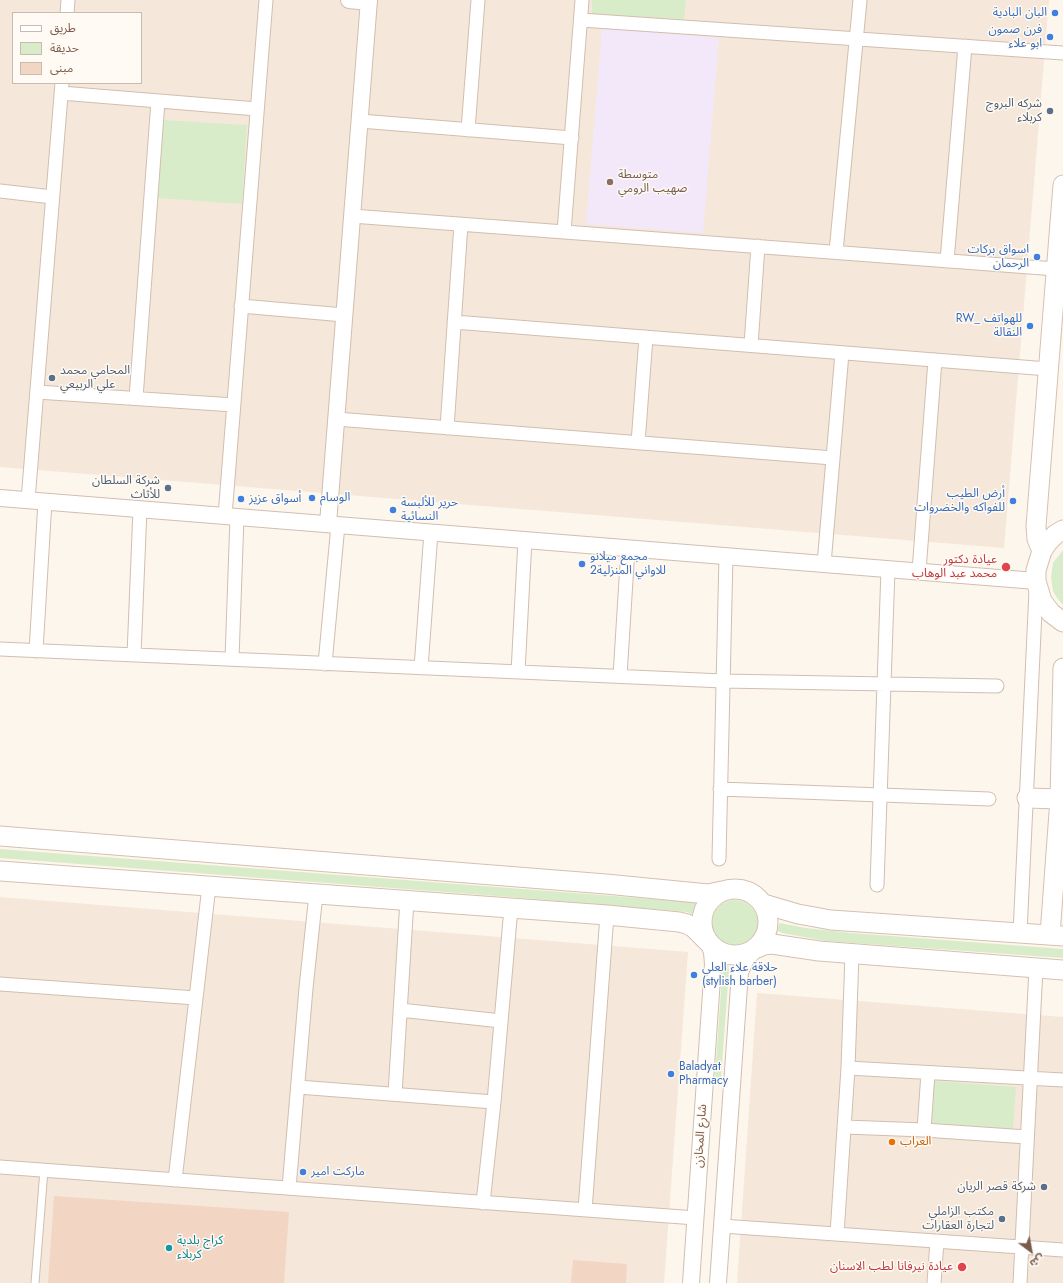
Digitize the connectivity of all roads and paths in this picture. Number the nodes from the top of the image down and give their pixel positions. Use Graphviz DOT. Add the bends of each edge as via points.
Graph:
graph roads {
  1 [pos="68,0"];
  2 [pos="266,0"];
  3 [pos="349,0"];
  4 [pos="478,0"];
  5 [pos="582,0"];
  6 [pos="860,0"];
  7 [pos="369,1"];
  8 [pos="67,12"];
  9 [pos="581,20"];
  10 [pos="856,39"];
  11 [pos="966,46"];
  12 [pos="1063,53"];
  13 [pos="61,88"];
  14 [pos="158,101"];
  15 [pos="257,109"];
  16 [pos="360,121"];
  17 [pos="468,130"];
  18 [pos="572,138"];
  19 [pos="1063,185"];
  20 [pos="0,191"];
  21 [pos="52,196"];
  22 [pos="352,216"];
  23 [pos="461,224"];
  24 [pos="564,232"];
  25 [pos="758,246"];
  26 [pos="836,252"];
  27 [pos="947,261"];
  28 [pos="1056,269"];
  29 [pos="241,306"];
  30 [pos="344,315"];
  31 [pos="454,322"];
  32 [pos="646,337"];
  33 [pos="751,345"];
  34 [pos="842,353"];
  35 [pos="936,360"];
  36 [pos="1048,369"];
  37 [pos="37,392"];
  38 [pos="136,398"];
  39 [pos="234,405"];
  40 [pos="336,419"];
  41 [pos="447,428"];
  42 [pos="638,443"];
  43 [pos="833,458"];
  44 [pos="0,498"];
  45 [pos="28,500"];
  46 [pos="45,501"];
  47 [pos="140,509"];
  48 [pos="231,516"];
  49 [pos="333,524"];
  50 [pos="1063,530"];
  51 [pos="431,532"];
  52 [pos="525,540"];
  53 [pos="628,548"];
  54 [pos="1042,551"];
  55 [pos="726,556"];
  56 [pos="824,564"];
  57 [pos="888,569"];
  58 [pos="919,571"];
  59 [pos="1036,584"];
  60 [pos="1063,622"];
  61 [pos="0,649"];
  62 [pos="36,651"];
  63 [pos="134,655"];
  64 [pos="232,659"];
  65 [pos="325,664"];
  66 [pos="421,668"];
  67 [pos="1063,668"];
  68 [pos="518,672"];
  69 [pos="620,676"];
  70 [pos="723,681"];
  71 [pos="884,684"];
  72 [pos="997,686"];
  73 [pos="720,788"];
  74 [pos="880,794"];
  75 [pos="989,798"];
  76 [pos="1027,798"];
  77 [pos="1060,799"];
  78 [pos="0,836"];
  79 [pos="718,859"];
  80 [pos="0,871"];
  81 [pos="877,885"];
  82 [pos="209,886"];
  83 [pos="722,891"];
  84 [pos="316,894"];
  85 [pos="407,900"];
  86 [pos="764,904"];
  87 [pos="511,908"];
  88 [pos="607,915"];
  89 [pos="1020,933"];
  90 [pos="1057,935"];
  91 [pos="708,942"];
  92 [pos="757,948"];
  93 [pos="852,954"];
  94 [pos="1036,968"];
  95 [pos="1063,970"];
  96 [pos="0,984"];
  97 [pos="196,998"];
  98 [pos="400,1010"];
  99 [pos="501,1021"];
  100 [pos="848,1068"];
  101 [pos="928,1073"];
  102 [pos="706,1078"];
  103 [pos="1030,1079"];
  104 [pos="1063,1080"];
  105 [pos="732,1082"];
  106 [pos="298,1087"];
  107 [pos="395,1094"];
  108 [pos="704,1101"];
  109 [pos="494,1102"];
  110 [pos="731,1103"];
  111 [pos="845,1127"];
  112 [pos="924,1130"];
  113 [pos="1027,1137"];
  114 [pos="0,1167"];
  115 [pos="44,1170"];
  116 [pos="175,1180"];
  117 [pos="289,1188"];
  118 [pos="483,1203"];
  119 [pos="585,1210"];
  120 [pos="696,1218"];
  121 [pos="722,1226"];
  122 [pos="837,1234"];
  123 [pos="937,1241"];
  124 [pos="1022,1247"];
  125 [pos="1063,1250"];
  126 [pos="35,1283"];
  127 [pos="691,1283"];
  128 [pos="718,1283"];
  129 [pos="934,1283"];
  130 [pos="1020,1283"];
  1 -- 8 [label="street"];
  2 -- 15 [label="street"];
  3 -- 7 [label="street"];
  4 -- 17 [label="street"];
  5 -- 9 [label="street"];
  6 -- 10 [label="street"];
  7 -- 16 [label="street"];
  9 -- 10 [label="street"];
  9 -- 18 [label="street"];
  10 -- 11 [label="street"];
  10 -- 26 [label="street"];
  11 -- 12 [label="street"];
  11 -- 27 [label="street"];
  13 -- 14 [label="street"];
  13 -- 21 [label="street"];
  14 -- 15 [label="street"];
  14 -- 38 [label="street"];
  15 -- 29 [label="street"];
  16 -- 17 [label="street"];
  16 -- 22 [label="street"];
  17 -- 18 [label="street"];
  18 -- 24 [label="street"];
  19 -- 28 [label="main road"];
  20 -- 21 [label="street"];
  21 -- 37 [label="street"];
  22 -- 23 [label="street"];
  22 -- 30 [label="street"];
  23 -- 24 [label="street"];
  23 -- 31 [label="street"];
  24 -- 25 [label="street"];
  25 -- 26 [label="street"];
  25 -- 33 [label="street"];
  26 -- 27 [label="street"];
  27 -- 28 [label="street"];
  28 -- 36 [label="main road"];
  29 -- 30 [label="street"];
  29 -- 39 [label="street"];
  30 -- 40 [label="street"];
  31 -- 32 [label="street"];
  31 -- 41 [label="street"];
  32 -- 33 [label="street"];
  32 -- 42 [label="street"];
  33 -- 34 [label="street"];
  34 -- 35 [label="street"];
  34 -- 43 [label="street"];
  35 -- 36 [label="street"];
  35 -- 58 [label="street"];
  36 -- 54 [label="main road" via="1036,526 1037,539"];
  37 -- 38 [label="street"];
  37 -- 45 [label="street"];
  38 -- 39 [label="street"];
  39 -- 48 [label="street"];
  40 -- 41 [label="street"];
  40 -- 49 [label="street"];
  41 -- 42 [label="street"];
  42 -- 43 [label="street"];
  43 -- 56 [label="street"];
  44 -- 45 [label="street"];
  45 -- 46 [label="street"];
  46 -- 47 [label="street"];
  46 -- 62 [label="street"];
  47 -- 48 [label="street"];
  47 -- 63 [label="street"];
  48 -- 49 [label="street"];
  48 -- 64 [label="street"];
  49 -- 51 [label="street"];
  49 -- 65 [label="street"];
  50 -- 54 [label="main road" via="1056,534"];
  51 -- 52 [label="street"];
  51 -- 66 [label="street"];
  52 -- 53 [label="street"];
  52 -- 68 [label="street"];
  53 -- 55 [label="street"];
  53 -- 69 [label="street"];
  54 -- 59 [label="main road" via="1036,570"];
  55 -- 56 [label="street"];
  55 -- 70 [label="street"];
  56 -- 57 [label="street"];
  57 -- 58 [label="street"];
  57 -- 71 [label="street"];
  58 -- 59 [label="street"];
  59 -- 60 [label="main road" via="1042,601 1051,613"];
  59 -- 76 [label="street"];
  61 -- 62 [label="street"];
  62 -- 63 [label="street"];
  63 -- 64 [label="street"];
  64 -- 65 [label="street"];
  65 -- 66 [label="street"];
  66 -- 68 [label="street"];
  67 -- 77 [label="main road"];
  68 -- 69 [label="street"];
  69 -- 70 [label="street"];
  70 -- 71 [label="street"];
  70 -- 73 [label="street"];
  71 -- 72 [label="street"];
  71 -- 74 [label="street"];
  73 -- 74 [label="street"];
  73 -- 79 [label="street"];
  74 -- 75 [label="street"];
  74 -- 81 [label="street"];
  76 -- 77 [label="main road"];
  76 -- 89 [label="street"];
  77 -- 90 [label="main road"];
  78 -- 83 [label="main road" via="708,894"];
  80 -- 82 [label="main road"];
  82 -- 84 [label="main road"];
  82 -- 97 [label="street"];
  83 -- 86 [label="main road" via="734,888 746,890 756,895"];
  83 -- 91 [label="main road" via="712,897 705,907 702,931"];
  84 -- 85 [label="main road"];
  84 -- 106 [label="street"];
  85 -- 87 [label="main road"];
  85 -- 98 [label="street"];
  86 -- 89 [label="main road" via="831,920"];
  86 -- 92 [label="main road" via="769,927"];
  87 -- 88 [label="main road"];
  87 -- 99 [label="street"];
  88 -- 91 [label="main road" via="687,924 700,932"];
  88 -- 119 [label="street"];
  89 -- 90 [label="main road"];
  91 -- 92 [label="main road" via="725,954 736,956 747,954"];
  91 -- 102 [label="street, شارع المخازن" via="713,964"];
  92 -- 93 [label="main road" via="772,944"];
  92 -- 105 [label="street" via="746,959 740,972"];
  93 -- 94 [label="main road"];
  93 -- 100 [label="street"];
  94 -- 95 [label="main road"];
  94 -- 103 [label="street"];
  96 -- 97 [label="street"];
  97 -- 116 [label="street"];
  98 -- 99 [label="street"];
  98 -- 107 [label="street"];
  99 -- 109 [label="street"];
  100 -- 101 [label="street"];
  100 -- 111 [label="street"];
  101 -- 103 [label="street"];
  101 -- 112 [label="street"];
  102 -- 105 [label="street" via="721,1086"];
  102 -- 108 [label="street, شارع المخازن"];
  103 -- 104 [label="street"];
  103 -- 113 [label="street"];
  105 -- 110 [label="street"];
  106 -- 107 [label="street"];
  106 -- 117 [label="street"];
  107 -- 109 [label="street"];
  108 -- 110 [label="street" via="715,1096"];
  108 -- 120 [label="street, شارع المخازن"];
  109 -- 118 [label="street"];
  110 -- 121 [label="street"];
  111 -- 112 [label="street"];
  111 -- 122 [label="street"];
  112 -- 113 [label="street"];
  113 -- 124 [label="street"];
  114 -- 115 [label="street"];
  115 -- 116 [label="street"];
  115 -- 126 [label="lane"];
  116 -- 117 [label="street"];
  117 -- 118 [label="street"];
  118 -- 119 [label="street"];
  119 -- 120 [label="street"];
  120 -- 127 [label="street, شارع المخازن"];
  121 -- 122 [label="street"];
  121 -- 128 [label="street"];
  122 -- 123 [label="street"];
  123 -- 124 [label="street"];
  123 -- 129 [label="street"];
  124 -- 125 [label="street"];
  124 -- 130 [label="street"];
}
